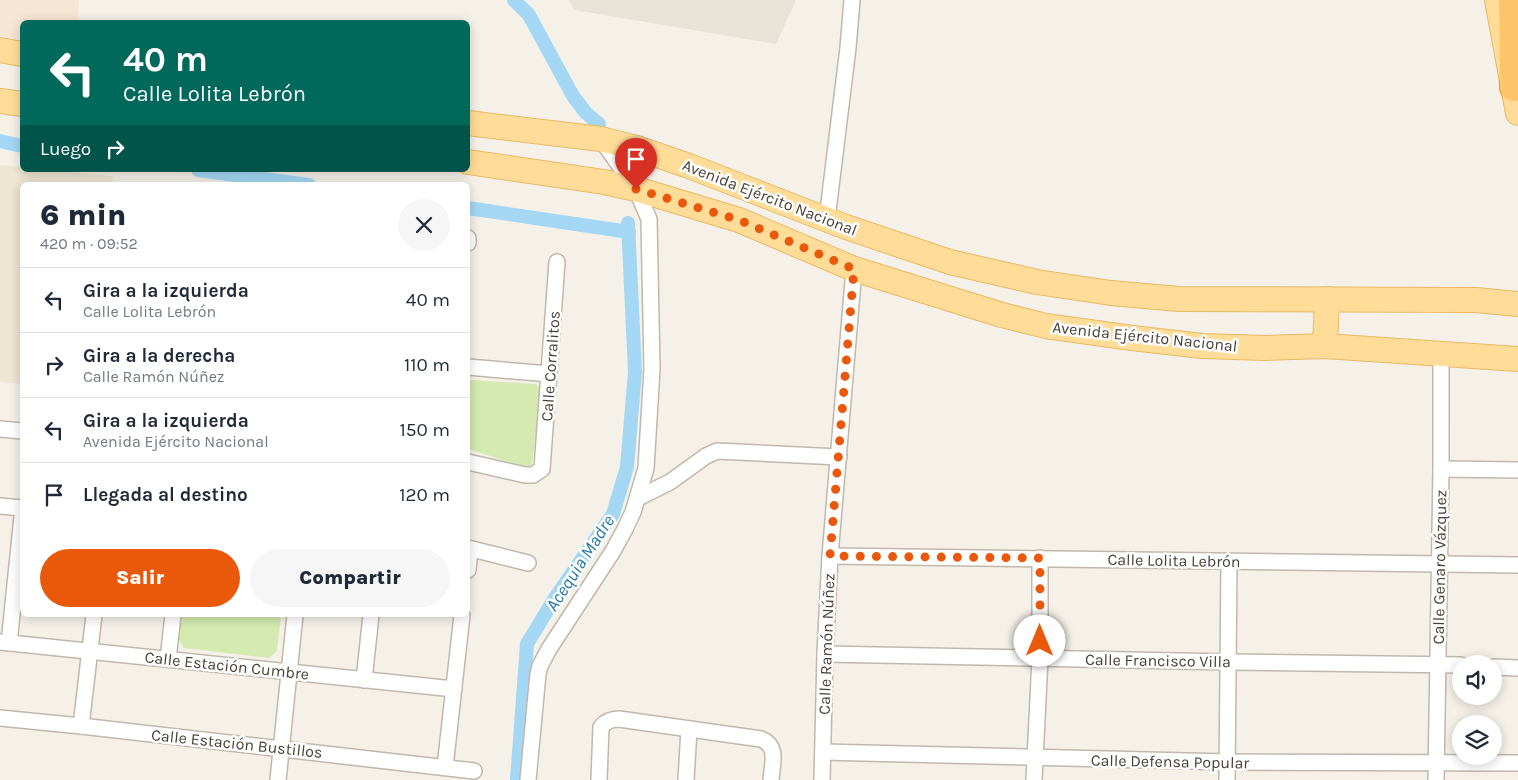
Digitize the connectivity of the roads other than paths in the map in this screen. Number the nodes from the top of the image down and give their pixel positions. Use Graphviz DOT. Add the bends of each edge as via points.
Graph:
graph roads {
  1 [pos="852,0"];
  2 [pos="1497,0"];
  3 [pos="1513,0"];
  4 [pos="0,50"];
  5 [pos="20,54"];
  6 [pos="1516,100"];
  7 [pos="0,101"];
  8 [pos="20,104"];
  9 [pos="470,123"];
  10 [pos="601,139"];
  11 [pos="470,162"];
  12 [pos="636,189"];
  13 [pos="827,219"];
  14 [pos="557,262"];
  15 [pos="854,269"];
  16 [pos="1518,285"];
  17 [pos="1327,300"];
  18 [pos="1476,300"];
  19 [pos="1518,304"];
  20 [pos="1325,346"];
  21 [pos="1441,353"];
  22 [pos="1508,358"];
  23 [pos="470,367"];
  24 [pos="1518,370"];
  25 [pos="550,374"];
  26 [pos="0,429"];
  27 [pos="20,431"];
  28 [pos="838,457"];
  29 [pos="470,462"];
  30 [pos="1441,469"];
  31 [pos="1518,470"];
  32 [pos="638,498"];
  33 [pos="0,506"];
  34 [pos="20,508"];
  35 [pos="20,532"];
  36 [pos="470,549"];
  37 [pos="830,556"];
  38 [pos="1040,558"];
  39 [pos="1229,560"];
  40 [pos="528,563"];
  41 [pos="1439,564"];
  42 [pos="1518,565"];
  43 [pos="94,617"];
  44 [pos="173,617"];
  45 [pos="294,617"];
  46 [pos="371,617"];
  47 [pos="462,617"];
  48 [pos="5,642"];
  49 [pos="90,651"];
  50 [pos="825,654"];
  51 [pos="1040,658"];
  52 [pos="168,659"];
  53 [pos="1229,662"];
  54 [pos="1438,664"];
  55 [pos="1452,665"];
  56 [pos="1502,667"];
  57 [pos="1518,668"];
  58 [pos="289,672"];
  59 [pos="364,680"];
  60 [pos="454,689"];
  61 [pos="0,718"];
  62 [pos="81,726"];
  63 [pos="689,729"];
  64 [pos="281,748"];
  65 [pos="823,752"];
  66 [pos="1036,758"];
  67 [pos="1228,762"];
  68 [pos="1436,763"];
  69 [pos="1518,763"];
  70 [pos="445,767"];
  71 [pos="474,771"];
  72 [pos="278,780"];
  73 [pos="528,780"];
  74 [pos="599,780"];
  75 [pos="686,780"];
  76 [pos="771,780"];
  77 [pos="822,780"];
  78 [pos="1034,780"];
  79 [pos="1227,780"];
  80 [pos="1436,780"];
  1 -- 13 [label="street"];
  2 -- 6 [label="main road"];
  3 -- 6 [label="highway"];
  4 -- 5 [label="main road"];
  7 -- 8 [label="main road"];
  9 -- 10 [label="main road, Avenida Ejército Nacional"];
  10 -- 12 [label="street"];
  10 -- 13 [label="main road, Avenida Ejército Nacional" via="689,166"];
  11 -- 12 [label="main road, Avenida Ejército Nacional"];
  12 -- 15 [label="main road, Avenida Ejército Nacional" via="739,220"];
  12 -- 32 [label="street" via="649,220 652,369 646,468"];
  13 -- 17 [label="main road, Avenida Ejército Nacional" via="950,262 1037,282 1179,299"];
  14 -- 25 [label="street, Calle Corralitos"];
  15 -- 20 [label="main road, Avenida Ejército Nacional" via="1046,326 1202,346"];
  15 -- 28 [label="street, Calle Ramón Núñez"];
  16 -- 18 [label="main road" via="1505,293"];
  17 -- 18 [label="main road, Avenida Ejército Nacional"];
  17 -- 20 [label="main road"];
  18 -- 19 [label="main road, Avenida Ejército Nacional"];
  20 -- 21 [label="main road, Avenida Ejército Nacional"];
  21 -- 22 [label="main road, Avenida Ejército Nacional"];
  21 -- 30 [label="street, Calle Genaro Vázquez"];
  22 -- 24 [label="main road"];
  23 -- 25 [label="street"];
  25 -- 29 [label="street, Calle Corralitos" via="542,469 534,475 525,475"];
  26 -- 27 [label="street"];
  28 -- 32 [label="street" via="718,451"];
  28 -- 37 [label="street, Calle Ramón Núñez"];
  30 -- 31 [label="street"];
  30 -- 41 [label="street, Calle Genaro Vázquez"];
  32 -- 73 [label="street" via="626,529 540,666"];
  33 -- 34 [label="street"];
  35 -- 48 [label="street"];
  36 -- 40 [label="street"];
  37 -- 38 [label="street, Calle Lolita Lebrón"];
  37 -- 50 [label="street, Calle Ramón Núñez"];
  38 -- 39 [label="street, Calle Lolita Lebrón"];
  38 -- 51 [label="street"];
  39 -- 41 [label="street, Calle Lolita Lebrón"];
  39 -- 53 [label="street"];
  41 -- 42 [label="street, Calle Lolita Lebrón"];
  41 -- 54 [label="street, Calle Genaro Vázquez"];
  43 -- 49 [label="street"];
  44 -- 52 [label="street"];
  45 -- 58 [label="street"];
  46 -- 59 [label="street"];
  47 -- 60 [label="street"];
  48 -- 49 [label="street, Calle Estación Cumbre"];
  49 -- 52 [label="street, Calle Estación Cumbre"];
  49 -- 62 [label="street"];
  50 -- 51 [label="street, Calle Francisco Villa"];
  50 -- 65 [label="street, Calle Ramón Núñez"];
  51 -- 53 [label="street, Calle Francisco Villa"];
  51 -- 66 [label="street"];
  52 -- 58 [label="street, Calle Estación Cumbre"];
  53 -- 54 [label="street, Calle Francisco Villa"];
  53 -- 67 [label="street"];
  54 -- 55 [label="street, Calle Francisco Villa"];
  54 -- 68 [label="street, Calle Genaro Vázquez"];
  56 -- 57 [label="street"];
  58 -- 59 [label="street, Calle Estación Cumbre"];
  58 -- 64 [label="street"];
  59 -- 60 [label="street, Calle Estación Cumbre"];
  60 -- 70 [label="street"];
  61 -- 62 [label="street, Calle Estación Bustillos"];
  62 -- 64 [label="street, Calle Estación Bustillos"];
  63 -- 74 [label="street" via="619,719 606,722 601,727"];
  63 -- 75 [label="street"];
  63 -- 76 [label="street" via="767,742 773,750"];
  64 -- 70 [label="street, Calle Estación Bustillos"];
  64 -- 72 [label="street"];
  65 -- 66 [label="street, Calle Defensa Popular"];
  65 -- 77 [label="street, Calle Ramón Núñez"];
  66 -- 67 [label="street, Calle Defensa Popular"];
  66 -- 78 [label="street"];
  67 -- 68 [label="street, Calle Defensa Popular"];
  67 -- 79 [label="street"];
  68 -- 69 [label="street, Calle Defensa Popular"];
  68 -- 80 [label="street, Calle Genaro Vázquez"];
  70 -- 71 [label="street, Calle Estación Bustillos"];
}
